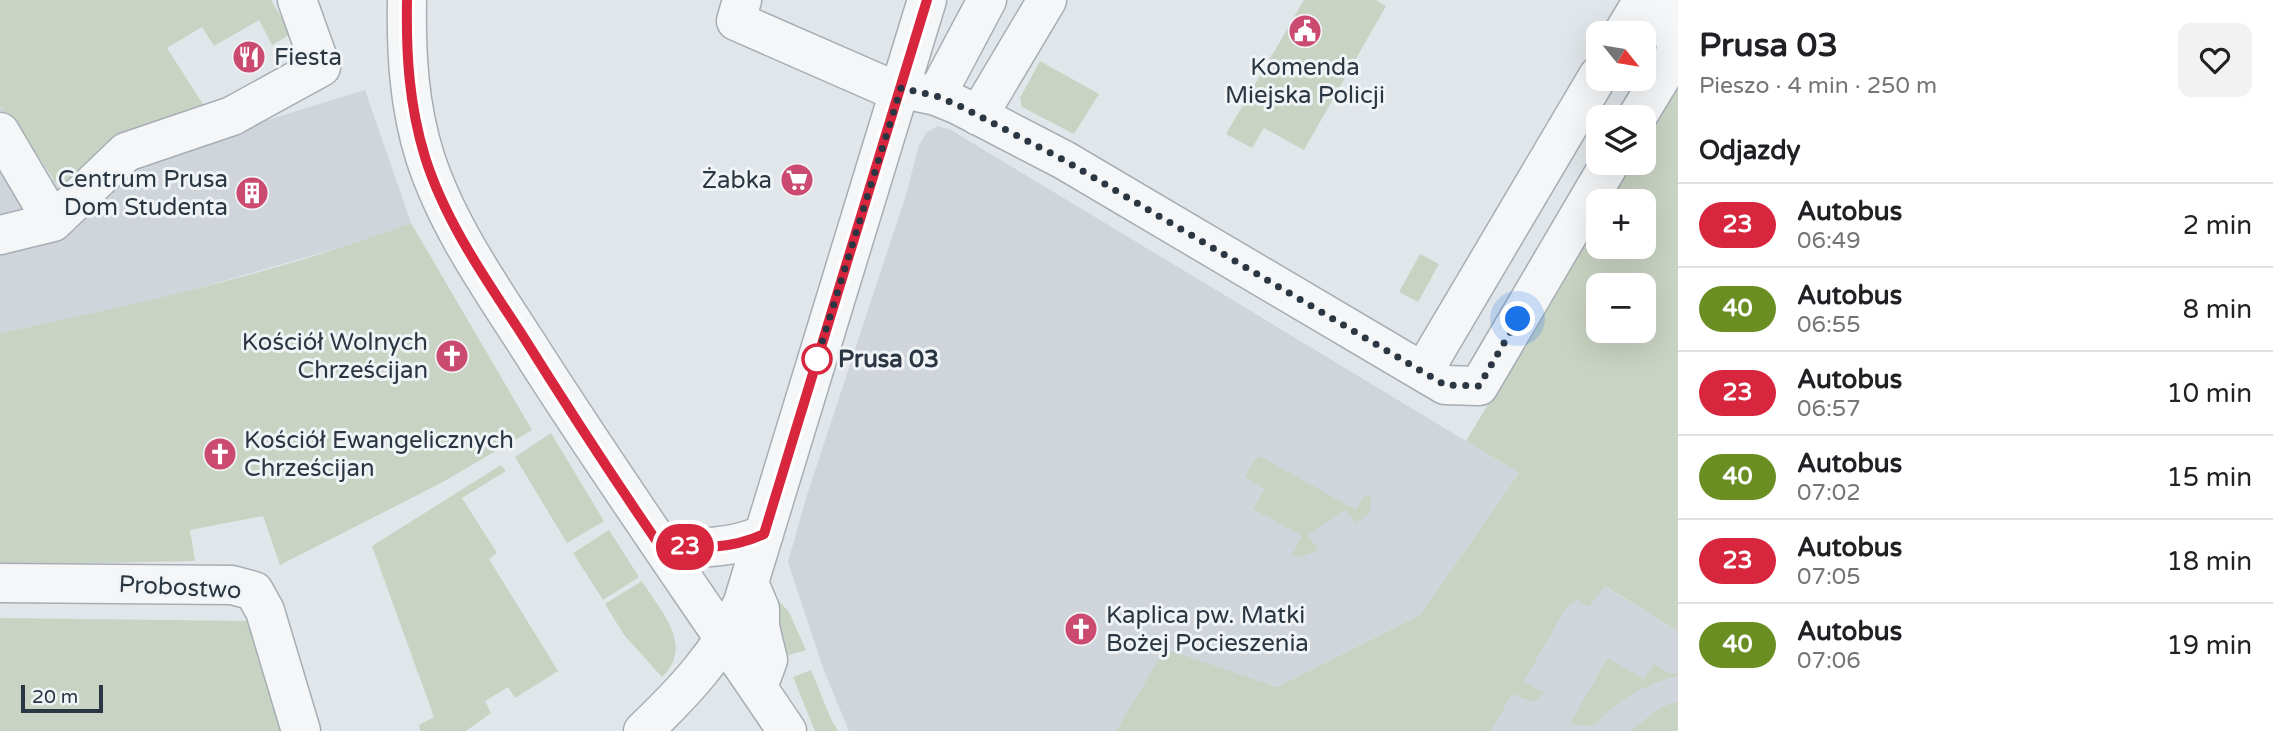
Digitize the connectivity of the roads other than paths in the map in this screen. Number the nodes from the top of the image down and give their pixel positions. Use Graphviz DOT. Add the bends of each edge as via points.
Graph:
graph roads {
  1 [pos="297,0"];
  2 [pos="407,0"];
  3 [pos="742,0"];
  4 [pos="927,0"];
  5 [pos="987,0"];
  6 [pos="1047,0"];
  7 [pos="1643,0"];
  8 [pos="1665,0"];
  9 [pos="1630,21"];
  10 [pos="1589,91"];
  11 [pos="918,92"];
  12 [pos="1644,105"];
  13 [pos="978,116"];
  14 [pos="0,132"];
  15 [pos="1604,175"];
  16 [pos="53,222"];
  17 [pos="0,235"];
  18 [pos="1423,373"];
  19 [pos="764,534"];
  20 [pos="660,546"];
  21 [pos="0,583"];
  22 [pos="749,583"];
  23 [pos="724,637"];
  24 [pos="758,687"];
  25 [pos="301,731"];
  26 [pos="643,731"];
  27 [pos="787,731"];
  1 -- 16 [label="street" via="321,67 232,116 126,152"];
  2 -- 20 [label="street" via="411,97 436,186 473,259"];
  3 -- 11 [label="street" via="736,21 882,85"];
  4 -- 11 [label="street"];
  5 -- 11 [label="street"];
  6 -- 13 [label="street"];
  7 -- 9 [label="street"];
  8 -- 12 [label="street" via="1676,51"];
  10 -- 18 [label="street"];
  11 -- 13 [label="street"];
  11 -- 19 [label="street"];
  13 -- 18 [label="street" via="1064,160"];
  14 -- 16 [label="street"];
  15 -- 18 [label="street" via="1479,386 1445,385"];
  16 -- 17 [label="street"];
  19 -- 20 [label="street" via="719,547"];
  19 -- 22 [label="street"];
  20 -- 23 [label="street"];
  21 -- 25 [label="street, Probostwo" via="232,584 254,591 265,611"];
  22 -- 23 [label="street"];
  22 -- 24 [label="street" via="760,609 768,660"];
  23 -- 24 [label="street"];
  23 -- 26 [label="street" via="689,684"];
  24 -- 27 [label="street"];
}
